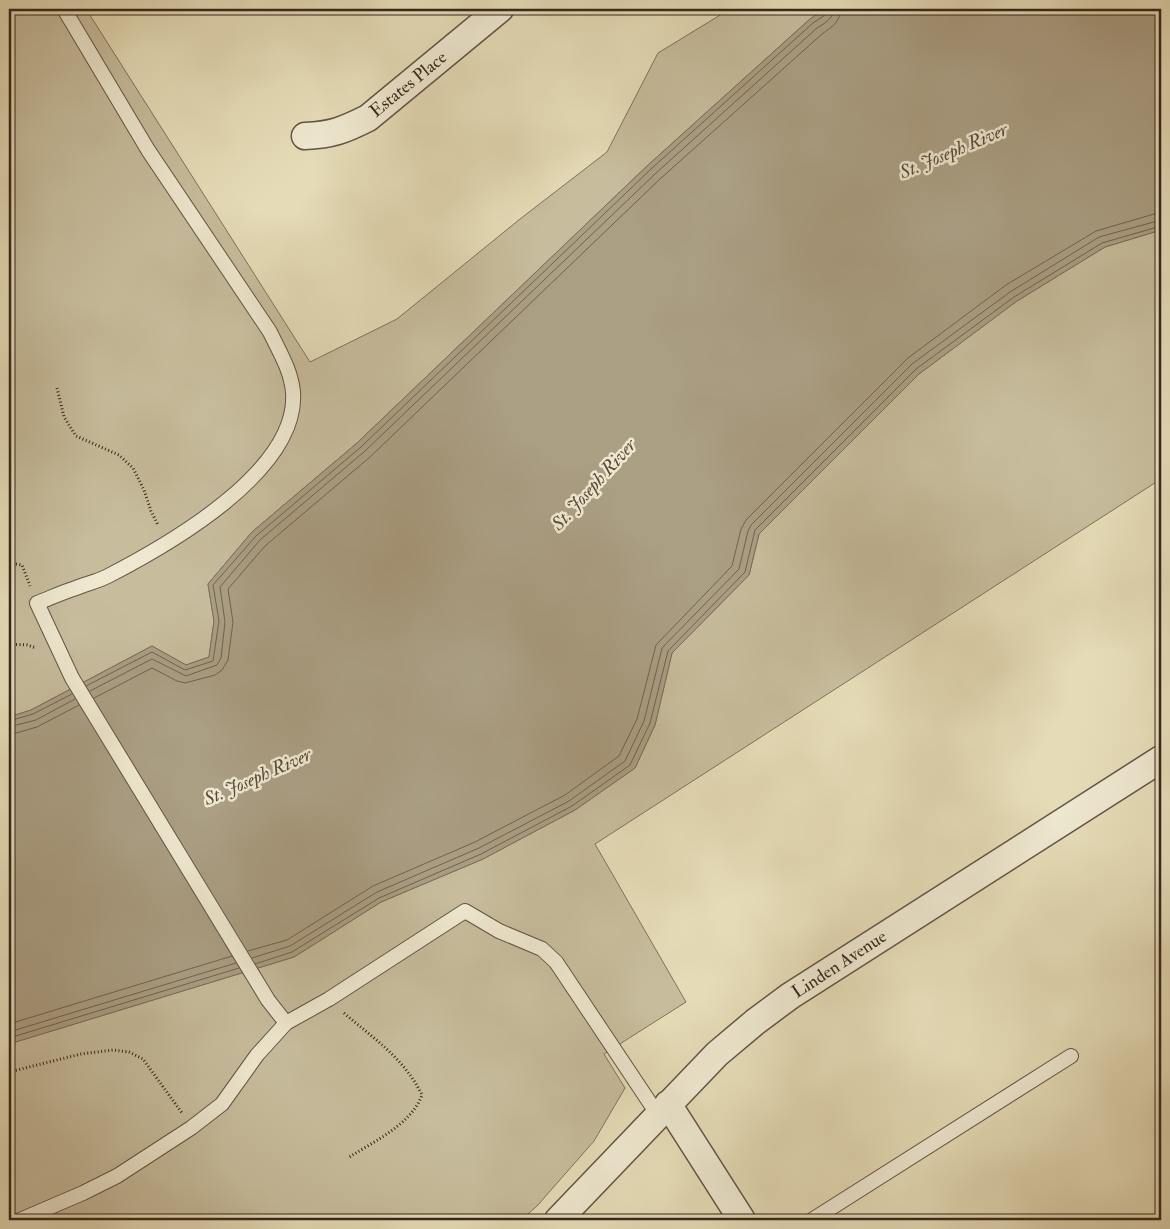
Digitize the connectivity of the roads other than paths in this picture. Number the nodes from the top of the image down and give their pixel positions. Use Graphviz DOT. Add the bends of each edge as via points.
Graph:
graph roads {
  1 [pos="64,9"];
  2 [pos="500,9"];
  3 [pos="306,136"];
  4 [pos="1161,758"];
  5 [pos="286,1023"];
  6 [pos="1071,1056"];
  7 [pos="663,1109"];
  8 [pos="20,1220"];
  9 [pos="558,1220"];
  10 [pos="742,1220"];
  11 [pos="812,1220"];
  1 -- 5 [label="lane" via="148,150 270,332 286,364 293,392 281,441 261,470 232,497 190,528 106,576 37,603 72,678 268,1000"];
  2 -- 3 [label="street, Estates Place" via="368,118 343,131"];
  4 -- 7 [label="street, Linden Avenue" via="790,996 717,1054"];
  5 -- 7 [label="lane" via="465,911 499,931 542,949 556,962"];
  5 -- 8 [label="lane" via="257,1055 222,1104 191,1128 117,1176"];
  6 -- 11 [label="lane"];
  7 -- 9 [label="street, Linden Avenue"];
  7 -- 10 [label="street"];
}
